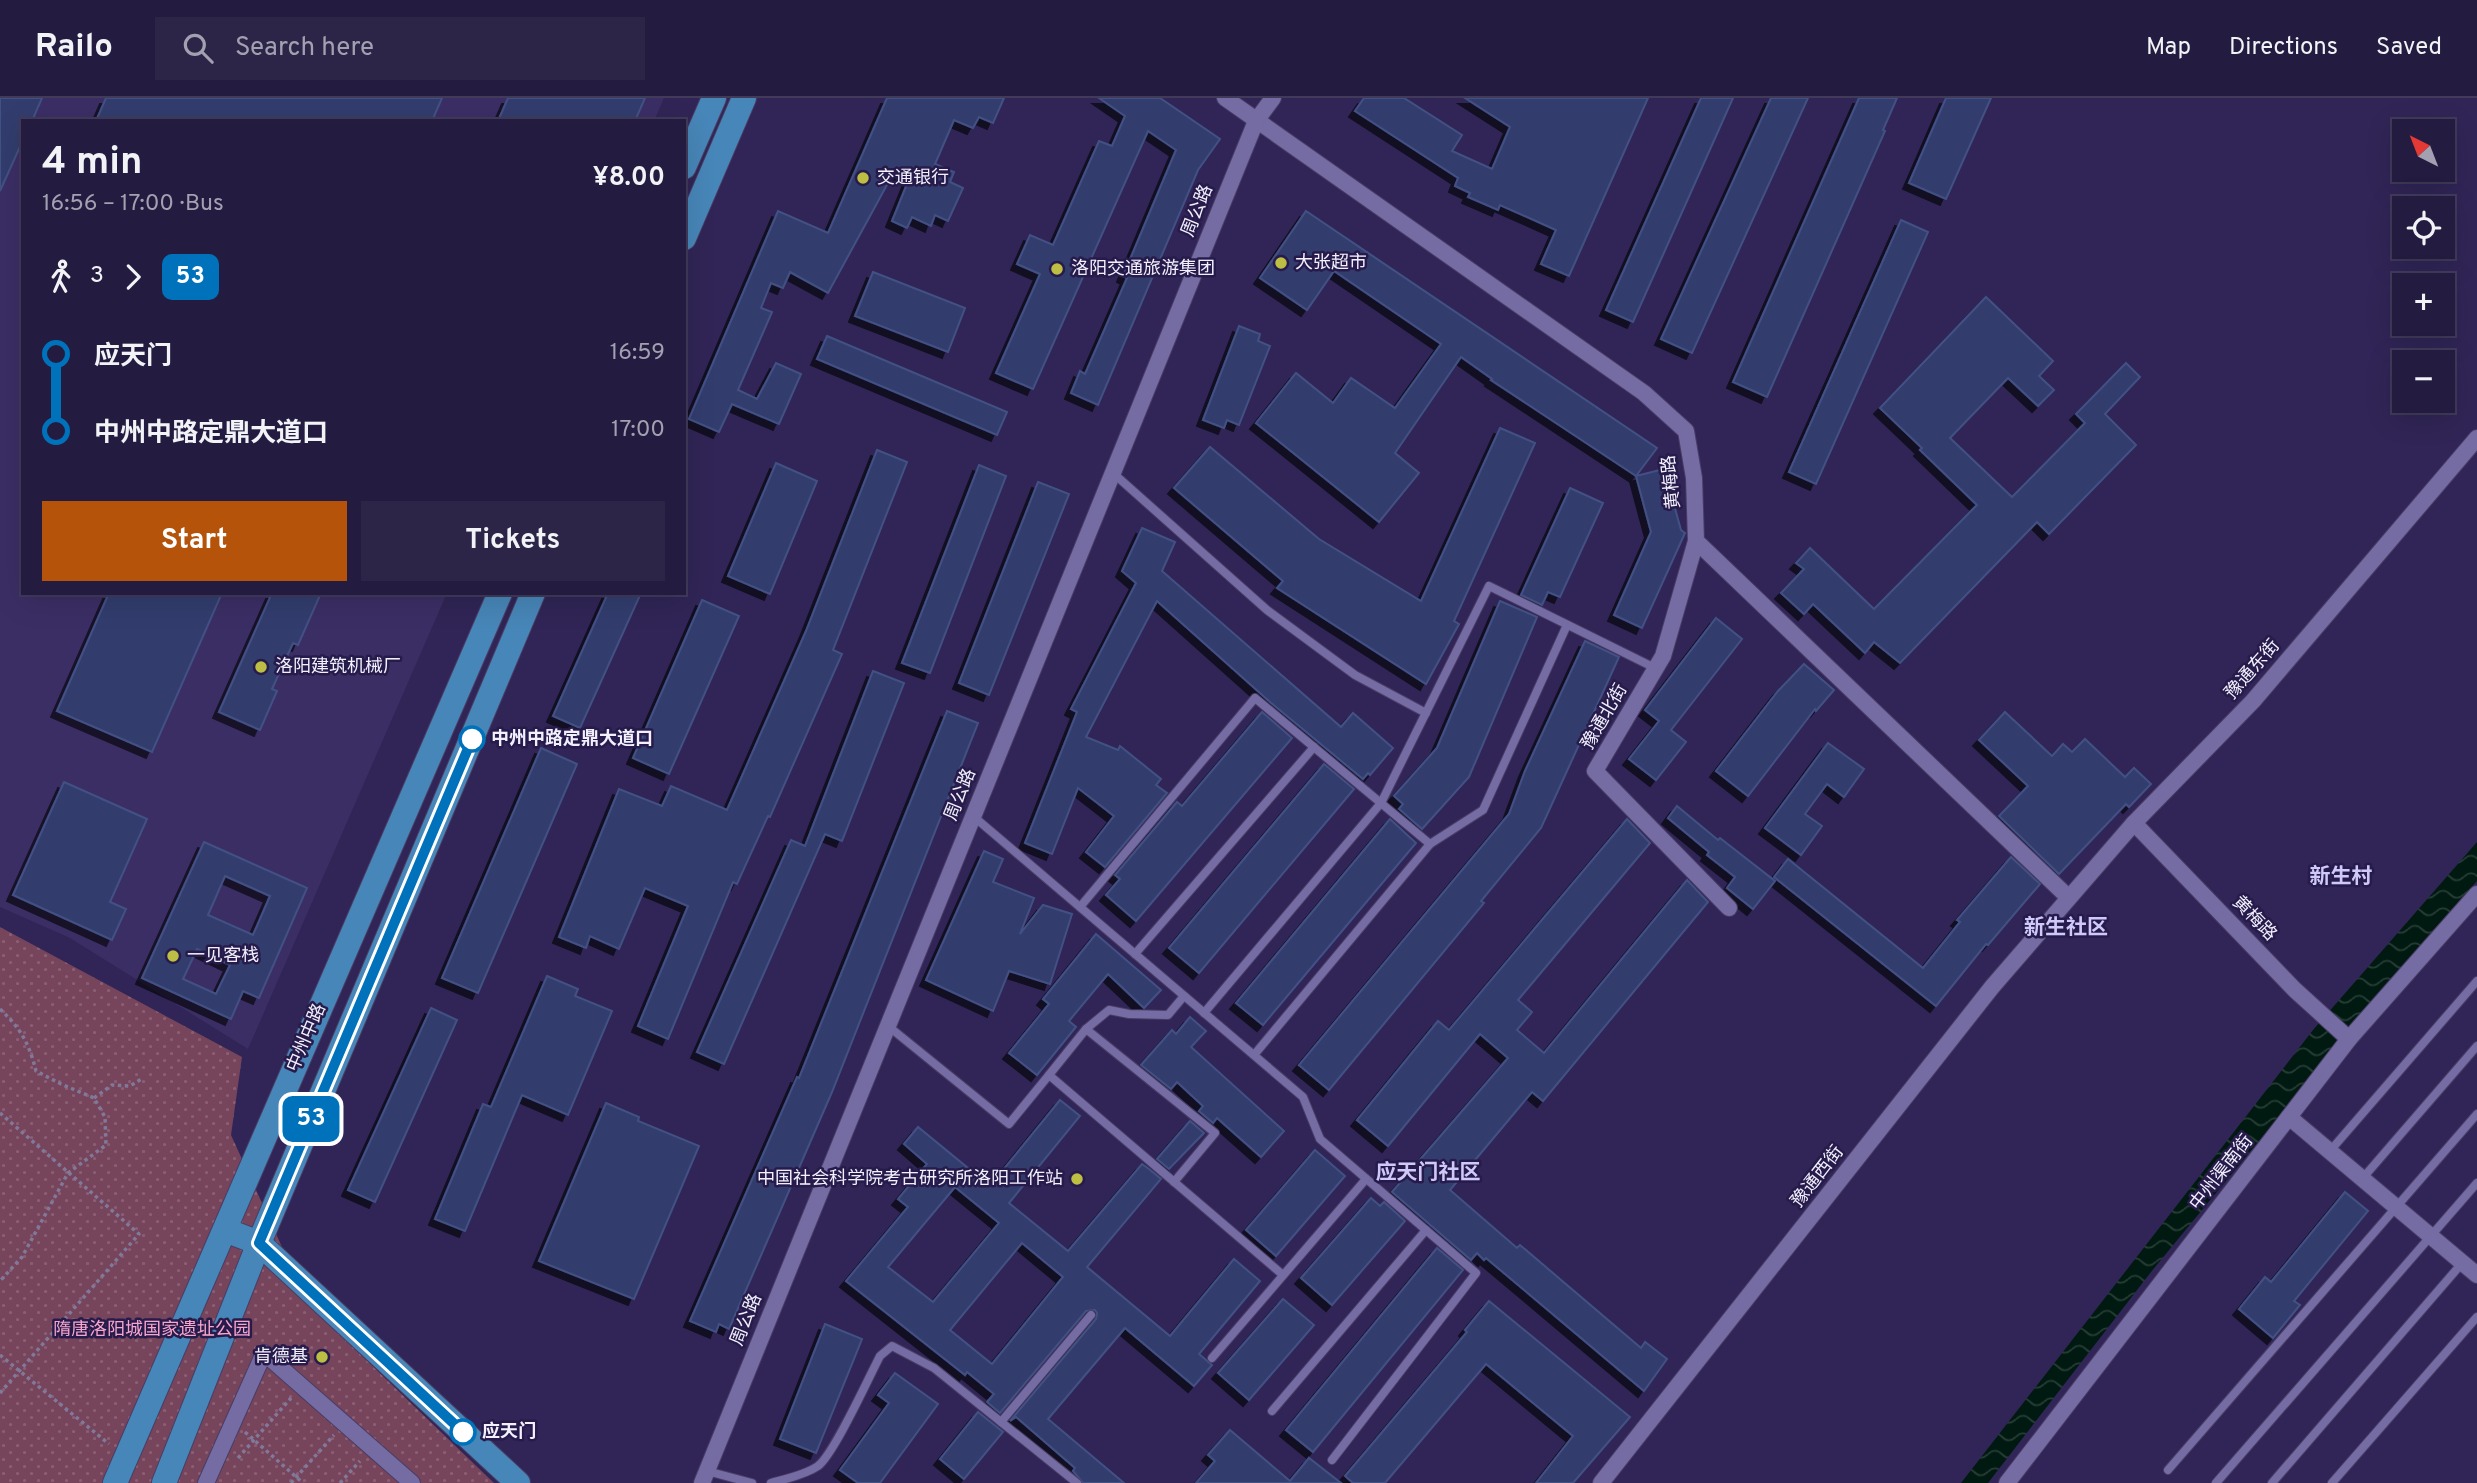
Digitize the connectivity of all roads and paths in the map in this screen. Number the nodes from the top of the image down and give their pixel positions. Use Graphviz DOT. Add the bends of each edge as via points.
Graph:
graph roads {
  1 [pos="714,98"];
  2 [pos="744,98"];
  3 [pos="1225,98"];
  4 [pos="1273,98"];
  5 [pos="1256,121"];
  6 [pos="686,162"];
  7 [pos="686,233"];
  8 [pos="2477,438"];
  9 [pos="1113,473"];
  10 [pos="1696,541"];
  11 [pos="499,595"];
  12 [pos="532,595"];
  13 [pos="1567,625"];
  14 [pos="1655,668"];
  15 [pos="1426,713"];
  16 [pos="1314,747"];
  17 [pos="1381,803"];
  18 [pos="973,816"];
  19 [pos="2134,823"];
  20 [pos="1430,844"];
  21 [pos="2477,894"];
  22 [pos="2068,897"];
  23 [pos="1080,907"];
  24 [pos="1730,908"];
  25 [pos="1135,954"];
  26 [pos="2477,981"];
  27 [pos="1184,996"];
  28 [pos="0,1009"];
  29 [pos="1204,1013"];
  30 [pos="888,1026"];
  31 [pos="1086,1029"];
  32 [pos="2349,1039"];
  33 [pos="2477,1046"];
  34 [pos="1254,1055"];
  35 [pos="1049,1074"];
  36 [pos="143,1078"];
  37 [pos="94,1098"];
  38 [pos="0,1114"];
  39 [pos="2477,1114"];
  40 [pos="2289,1117"];
  41 [pos="2330,1151"];
  42 [pos="68,1173"];
  43 [pos="1366,1179"];
  44 [pos="2362,1179"];
  45 [pos="1174,1182"];
  46 [pos="2477,1183"];
  47 [pos="2396,1207"];
  48 [pos="225,1230"];
  49 [pos="1426,1230"];
  50 [pos="2431,1236"];
  51 [pos="259,1243"];
  52 [pos="2472,1268"];
  53 [pos="1283,1275"];
  54 [pos="0,1281"];
  55 [pos="1091,1315"];
  56 [pos="2477,1317"];
  57 [pos="0,1355"];
  58 [pos="1212,1358"];
  59 [pos="19,1371"];
  60 [pos="302,1386"];
  61 [pos="0,1393"];
  62 [pos="1272,1411"];
  63 [pos="233,1421"];
  64 [pos="1001,1422"];
  65 [pos="344,1423"];
  66 [pos="254,1440"];
  67 [pos="372,1448"];
  68 [pos="126,1458"];
  69 [pos="236,1460"];
  70 [pos="1332,1460"];
  71 [pos="2168,1470"];
  72 [pos="296,1477"];
  73 [pos="704,1477"];
  74 [pos="115,1483"];
  75 [pos="164,1483"];
  76 [pos="206,1483"];
  77 [pos="291,1483"];
  78 [pos="303,1483"];
  79 [pos="340,1483"];
  80 [pos="412,1483"];
  81 [pos="518,1483"];
  82 [pos="752,1483"];
  83 [pos="771,1483"];
  84 [pos="1077,1483"];
  85 [pos="1601,1483"];
  86 [pos="2007,1483"];
  87 [pos="2216,1483"];
  88 [pos="2272,1483"];
  89 [pos="2332,1483"];
  1 -- 6 [label="main road"];
  2 -- 7 [label="main road"];
  3 -- 5 [label="street, 黄梅路"];
  4 -- 5 [label="street, 周公路"];
  5 -- 9 [label="street, 周公路"];
  5 -- 10 [label="street, 黄梅路" via="1644,393 1686,431 1694,478"];
  8 -- 19 [label="street, 豫通东街" via="2253,701"];
  9 -- 15 [label="lane" via="1267,610 1355,675"];
  9 -- 18 [label="street, 周公路"];
  10 -- 14 [label="street, 豫通北街"];
  10 -- 22 [label="street"];
  11 -- 48 [label="main road, 中州中路"];
  12 -- 51 [label="main road, 中州中路"];
  13 -- 14 [label="lane"];
  13 -- 15 [label="lane" via="1489,586"];
  13 -- 20 [label="lane" via="1483,810"];
  14 -- 24 [label="street, 豫通北街" via="1595,771"];
  15 -- 17 [label="lane"];
  16 -- 17 [label="lane"];
  16 -- 23 [label="lane" via="1255,698"];
  16 -- 25 [label="lane"];
  17 -- 20 [label="lane"];
  17 -- 29 [label="lane"];
  18 -- 23 [label="lane"];
  18 -- 30 [label="street, 周公路"];
  19 -- 22 [label="street, 豫通东街"];
  19 -- 32 [label="street, 黄梅路" via="2295,990"];
  20 -- 34 [label="lane"];
  21 -- 32 [label="street, 中州渠南街"];
  22 -- 85 [label="street, 豫通西街"];
  23 -- 25 [label="lane"];
  25 -- 27 [label="lane"];
  26 -- 41 [label="lane"];
  27 -- 29 [label="lane"];
  27 -- 31 [label="lane" via="1168,1014 1108,1010"];
  28 -- 37 [label="path" via="30,1045 36,1071"];
  29 -- 34 [label="lane"];
  30 -- 35 [label="lane" via="1009,1124"];
  30 -- 73 [label="street, 周公路"];
  31 -- 35 [label="lane"];
  31 -- 45 [label="lane" via="1215,1133"];
  32 -- 40 [label="street, 中州渠南街"];
  33 -- 44 [label="lane"];
  34 -- 43 [label="lane" via="1303,1097 1320,1139"];
  35 -- 45 [label="lane"];
  36 -- 37 [label="path" via="130,1086 112,1085"];
  37 -- 42 [label="path" via="104,1117 106,1145"];
  38 -- 42 [label="path"];
  39 -- 47 [label="lane"];
  40 -- 41 [label="street"];
  40 -- 86 [label="street, 中州渠南街"];
  41 -- 44 [label="street"];
  42 -- 54 [label="path" via="22,1257"];
  42 -- 59 [label="path" via="139,1234"];
  43 -- 49 [label="lane"];
  43 -- 53 [label="lane"];
  44 -- 47 [label="street"];
  45 -- 53 [label="lane"];
  46 -- 50 [label="lane"];
  47 -- 50 [label="street"];
  47 -- 71 [label="lane"];
  48 -- 51 [label="main road"];
  48 -- 68 [label="main road, 中州中路"];
  49 -- 62 [label="lane"];
  49 -- 70 [label="lane" via="1476,1273"];
  50 -- 52 [label="street"];
  50 -- 87 [label="lane"];
  51 -- 75 [label="main road, 中州中路"];
  51 -- 81 [label="main road"];
  52 -- 88 [label="lane"];
  53 -- 58 [label="lane"];
  55 -- 64 [label="lane"];
  56 -- 89 [label="lane"];
  57 -- 59 [label="path"];
  59 -- 61 [label="path"];
  59 -- 68 [label="path"];
  60 -- 63 [label="street" via="264,1353"];
  60 -- 65 [label="street"];
  60 -- 66 [label="path"];
  63 -- 66 [label="path"];
  63 -- 76 [label="street"];
  64 -- 83 [label="lane" via="934,1368 892,1346 880,1356 819,1466"];
  64 -- 84 [label="lane"];
  65 -- 67 [label="street"];
  65 -- 72 [label="path"];
  66 -- 69 [label="path"];
  66 -- 72 [label="path"];
  67 -- 79 [label="path"];
  67 -- 80 [label="street"];
  68 -- 74 [label="main road, 中州中路"];
  72 -- 77 [label="path"];
  72 -- 78 [label="path"];
  73 -- 82 [label="lane"];
}
